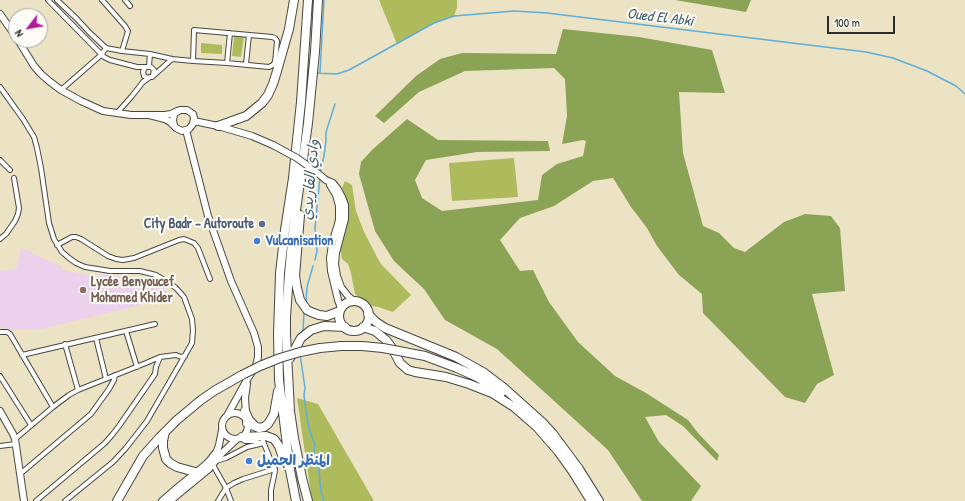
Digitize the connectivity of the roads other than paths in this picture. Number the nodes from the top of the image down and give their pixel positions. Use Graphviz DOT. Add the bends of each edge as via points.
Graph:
graph roads {
  1 [pos="48,0"];
  2 [pos="57,0"];
  3 [pos="102,0"];
  4 [pos="125,0"];
  5 [pos="294,0"];
  6 [pos="308,0"];
  7 [pos="318,0"];
  8 [pos="322,0"];
  9 [pos="130,6"];
  10 [pos="0,14"];
  11 [pos="76,18"];
  12 [pos="70,23"];
  13 [pos="8,26"];
  14 [pos="230,33"];
  15 [pos="249,35"];
  16 [pos="23,48"];
  17 [pos="106,48"];
  18 [pos="122,51"];
  19 [pos="150,54"];
  20 [pos="102,55"];
  21 [pos="172,59"];
  22 [pos="193,61"];
  23 [pos="227,63"];
  24 [pos="246,64"];
  25 [pos="137,67"];
  26 [pos="148,67"];
  27 [pos="143,73"];
  28 [pos="151,76"];
  29 [pos="143,82"];
  30 [pos="0,87"];
  31 [pos="61,90"];
  32 [pos="310,95"];
  33 [pos="177,111"];
  34 [pos="117,113"];
  35 [pos="149,115"];
  36 [pos="194,121"];
  37 [pos="174,125"];
  38 [pos="218,126"];
  39 [pos="186,130"];
  40 [pos="0,160"];
  41 [pos="10,170"];
  42 [pos="14,178"];
  43 [pos="326,180"];
  44 [pos="298,195"];
  45 [pos="0,239"];
  46 [pos="57,245"];
  47 [pos="210,279"];
  48 [pos="354,301"];
  49 [pos="340,310"];
  50 [pos="368,314"];
  51 [pos="155,324"];
  52 [pos="345,327"];
  53 [pos="363,327"];
  54 [pos="126,331"];
  55 [pos="0,332"];
  56 [pos="96,338"];
  57 [pos="65,344"];
  58 [pos="22,354"];
  59 [pos="186,356"];
  60 [pos="160,357"];
  61 [pos="288,362"];
  62 [pos="136,367"];
  63 [pos="115,375"];
  64 [pos="0,376"];
  65 [pos="245,377"];
  66 [pos="106,379"];
  67 [pos="279,380"];
  68 [pos="78,390"];
  69 [pos="517,404"];
  70 [pos="53,407"];
  71 [pos="0,411"];
  72 [pos="245,411"];
  73 [pos="228,414"];
  74 [pos="247,422"];
  75 [pos="31,425"];
  76 [pos="257,428"];
  77 [pos="222,430"];
  78 [pos="165,431"];
  79 [pos="240,438"];
  80 [pos="15,441"];
  81 [pos="262,441"];
  82 [pos="0,446"];
  83 [pos="214,463"];
  84 [pos="275,469"];
  85 [pos="290,470"];
  86 [pos="195,472"];
  87 [pos="19,474"];
  88 [pos="226,488"];
  89 [pos="24,501"];
  90 [pos="36,501"];
  91 [pos="65,501"];
  92 [pos="117,501"];
  93 [pos="162,501"];
  94 [pos="170,501"];
  95 [pos="218,501"];
  96 [pos="231,501"];
  97 [pos="271,501"];
  98 [pos="296,501"];
  99 [pos="308,501"];
  100 [pos="591,501"];
  101 [pos="599,501"];
  1 -- 12 [label="street"];
  2 -- 11 [label="street"];
  3 -- 18 [label="street" via="128,31"];
  4 -- 9 [label="street"];
  5 -- 38 [label="highway" via="277,71 268,96 246,116"];
  6 -- 67 [label="highway" via="301,102 280,273"];
  7 -- 32 [label="highway"];
  8 -- 32 [label="highway" via="316,76"];
  10 -- 13 [label="street"];
  11 -- 12 [label="street"];
  11 -- 17 [label="street"];
  12 -- 20 [label="street"];
  14 -- 15 [label="street"];
  14 -- 22 [label="street" via="194,30"];
  14 -- 23 [label="street"];
  15 -- 24 [label="street"];
  15 -- 24 [label="street" via="274,37 277,41 275,62 271,66"];
  16 -- 31 [label="street" via="41,74"];
  17 -- 18 [label="street"];
  17 -- 20 [label="street"];
  18 -- 19 [label="street"];
  19 -- 21 [label="street"];
  19 -- 26 [label="street"];
  20 -- 25 [label="street" via="110,60"];
  20 -- 31 [label="street"];
  21 -- 22 [label="street"];
  21 -- 28 [label="street"];
  22 -- 23 [label="street"];
  23 -- 24 [label="street"];
  25 -- 26 [label="street"];
  25 -- 27 [label="street"];
  26 -- 27 [label="street"];
  26 -- 28 [label="street" via="154,70"];
  27 -- 28 [label="street" via="146,77"];
  27 -- 29 [label="street"];
  28 -- 29 [label="street"];
  29 -- 34 [label="street"];
  30 -- 46 [label="street" via="34,137 49,223"];
  31 -- 34 [label="street" via="103,111"];
  32 -- 44 [label="highway"];
  33 -- 35 [label="street" via="165,115"];
  33 -- 36 [label="street" via="187,110 193,114"];
  33 -- 37 [label="street" via="173,117"];
  34 -- 35 [label="street"];
  35 -- 37 [label="street" via="165,119"];
  36 -- 38 [label="street"];
  36 -- 39 [label="street" via="192,127"];
  37 -- 39 [label="street" via="179,130"];
  38 -- 43 [label="street, bridge" via="273,145 297,158"];
  39 -- 65 [label="street" via="208,216 257,343 258,361"];
  40 -- 41 [label="street"];
  42 -- 45 [label="street" via="18,214 16,221"];
  43 -- 48 [label="street" via="337,188 345,205 345,219 335,264 341,287"];
  43 -- 49 [label="street" via="336,195 339,206 339,220 330,258"];
  44 -- 49 [label="highway" via="300,217 296,276 300,300 307,310 319,316 328,316"];
  44 -- 61 [label="highway" via="288,290"];
  46 -- 47 [label="street" via="76,237 108,256 123,260 184,239 194,243 198,248"];
  46 -- 59 [label="street" via="69,258 85,267 110,271 140,271 156,275 176,288 184,297 192,319 192,342"];
  48 -- 49 [label="highway" via="348,302"];
  48 -- 50 [label="highway" via="362,304"];
  49 -- 52 [label="highway" via="340,320"];
  50 -- 53 [label="highway"];
  50 -- 69 [label="highway" via="385,328 456,357 482,372 504,388"];
  51 -- 54 [label="street"];
  52 -- 53 [label="highway" via="353,330"];
  52 -- 61 [label="highway" via="324,326 311,330 302,338"];
  53 -- 69 [label="highway" via="375,331 386,340 408,370 469,384"];
  54 -- 56 [label="street"];
  54 -- 62 [label="street"];
  55 -- 58 [label="street" via="10,334"];
  56 -- 57 [label="street"];
  56 -- 66 [label="street"];
  57 -- 58 [label="street"];
  57 -- 68 [label="street"];
  58 -- 70 [label="street"];
  59 -- 60 [label="street"];
  59 -- 91 [label="street" via="137,435 113,462"];
  60 -- 62 [label="street"];
  60 -- 90 [label="street" via="155,374 112,435"];
  61 -- 99 [label="highway" via="290,411"];
  62 -- 63 [label="street"];
  63 -- 66 [label="street"];
  63 -- 87 [label="street" via="109,389 91,414"];
  64 -- 75 [label="street"];
  65 -- 69 [label="highway, bridge" via="260,366 300,352 341,346 383,348 426,356 457,368"];
  65 -- 72 [label="street"];
  65 -- 73 [label="street"];
  65 -- 78 [label="highway" via="214,391"];
  66 -- 68 [label="street"];
  67 -- 76 [label="highway" via="273,417 267,426"];
  67 -- 85 [label="highway"];
  68 -- 70 [label="street"];
  69 -- 100 [label="highway" via="553,445"];
  69 -- 101 [label="highway" via="542,422 553,434"];
  70 -- 75 [label="street"];
  71 -- 80 [label="street" via="14,434"];
  72 -- 74 [label="street"];
  72 -- 76 [label="highway"];
  73 -- 74 [label="street" via="241,414"];
  73 -- 77 [label="street" via="222,421"];
  74 -- 76 [label="highway"];
  74 -- 79 [label="street" via="247,429"];
  75 -- 80 [label="street"];
  77 -- 79 [label="street" via="229,438"];
  77 -- 86 [label="street" via="217,451"];
  78 -- 86 [label="highway" via="163,448 166,460 177,467"];
  78 -- 92 [label="highway" via="143,456"];
  79 -- 81 [label="highway"];
  79 -- 83 [label="street"];
  80 -- 82 [label="street"];
  80 -- 87 [label="street"];
  81 -- 83 [label="street"];
  81 -- 84 [label="street"];
  81 -- 85 [label="highway" via="269,436 276,441"];
  83 -- 88 [label="street"];
  83 -- 94 [label="street"];
  84 -- 88 [label="street" via="243,479"];
  84 -- 97 [label="street" via="270,490"];
  85 -- 98 [label="highway"];
  86 -- 93 [label="street"];
  87 -- 89 [label="street"];
  88 -- 95 [label="street"];
  88 -- 96 [label="street"];
}
